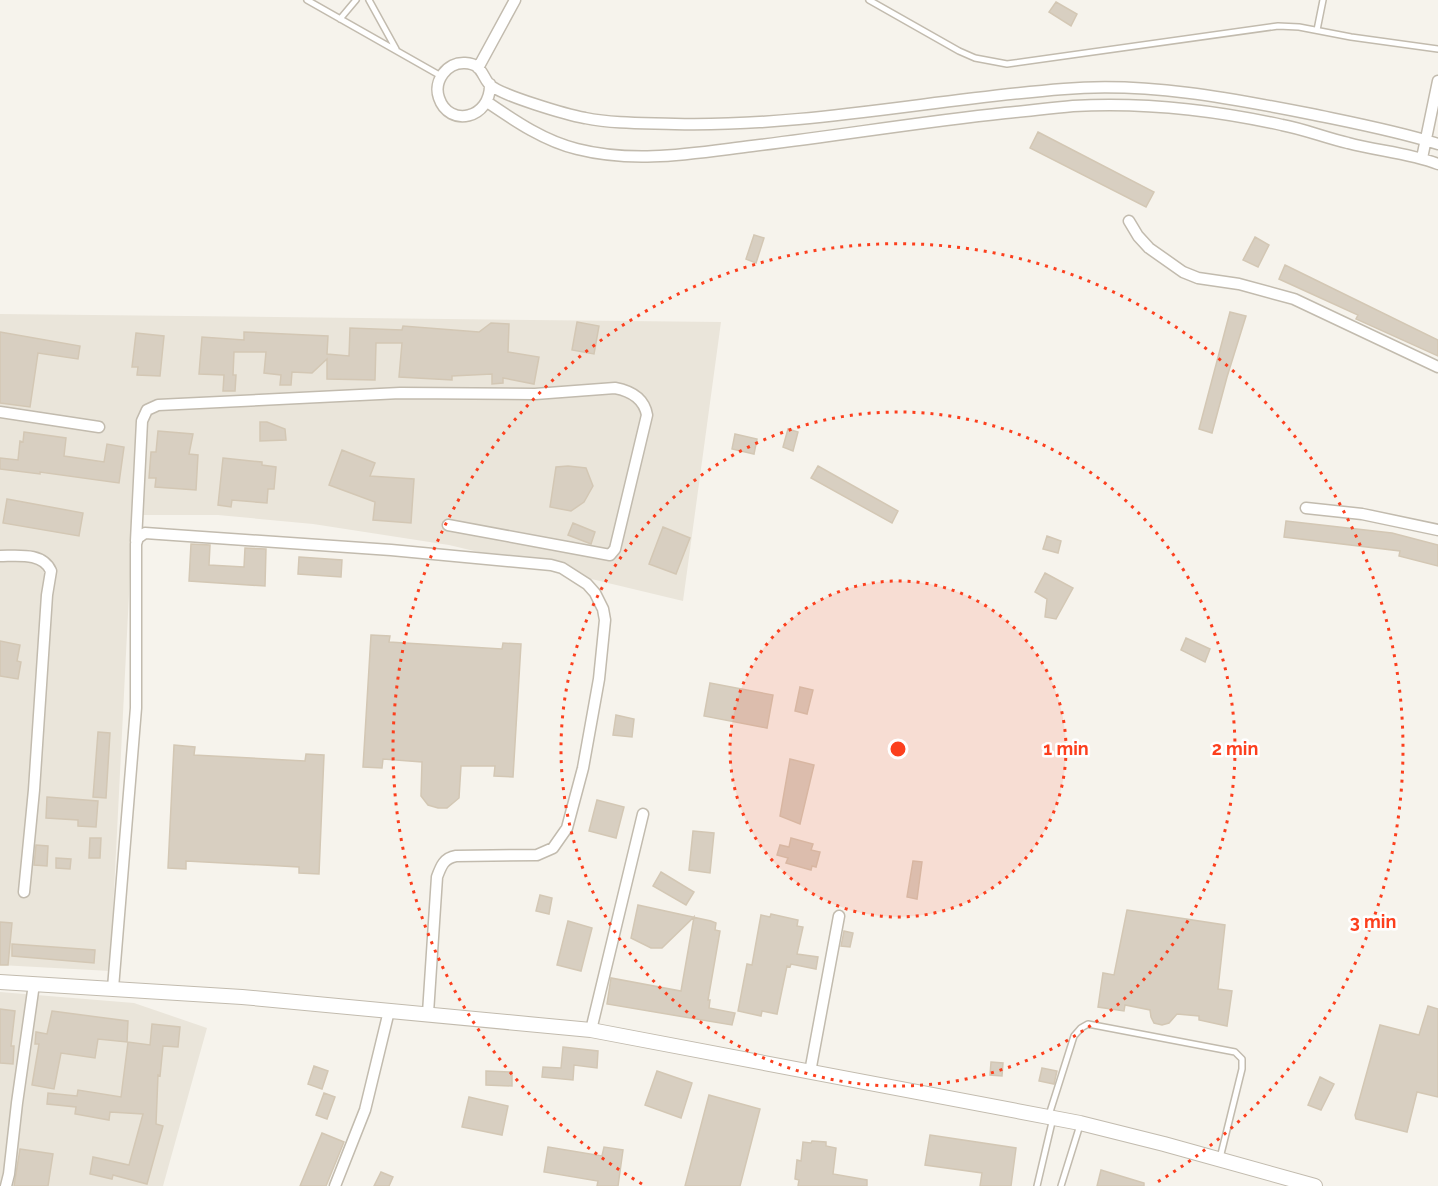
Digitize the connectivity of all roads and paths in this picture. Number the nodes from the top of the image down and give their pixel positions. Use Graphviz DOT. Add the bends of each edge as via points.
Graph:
graph roads {
  1 [pos="307,0"];
  2 [pos="356,0"];
  3 [pos="369,0"];
  4 [pos="514,0"];
  5 [pos="869,0"];
  6 [pos="1323,0"];
  7 [pos="340,19"];
  8 [pos="1317,30"];
  9 [pos="1438,49"];
  10 [pos="397,51"];
  11 [pos="478,68"];
  12 [pos="441,76"];
  13 [pos="1438,81"];
  14 [pos="490,84"];
  15 [pos="487,102"];
  16 [pos="1427,141"];
  17 [pos="1438,144"];
  18 [pos="1422,158"];
  19 [pos="1438,164"];
  20 [pos="1130,220"];
  21 [pos="1438,367"];
  22 [pos="0,412"];
  23 [pos="99,427"];
  24 [pos="1306,508"];
  25 [pos="448,525"];
  26 [pos="1438,530"];
  27 [pos="136,544"];
  28 [pos="0,556"];
  29 [pos="643,814"];
  30 [pos="24,892"];
  31 [pos="839,916"];
  32 [pos="0,982"];
  33 [pos="34,984"];
  34 [pos="113,987"];
  35 [pos="389,1011"];
  36 [pos="428,1013"];
  37 [pos="591,1030"];
  38 [pos="810,1072"];
  39 [pos="1051,1118"];
  40 [pos="1080,1123"];
  41 [pos="6,1152"];
  42 [pos="1220,1159"];
  43 [pos="6,1186"];
  44 [pos="336,1186"];
  45 [pos="1037,1186"];
  46 [pos="1060,1186"];
  47 [pos="1315,1186"];
  1 -- 7 [label="lane"];
  2 -- 7 [label="lane"];
  3 -- 10 [label="lane"];
  4 -- 11 [label="street"];
  5 -- 8 [label="lane" via="959,51 1007,64 1278,26"];
  6 -- 8 [label="lane"];
  7 -- 10 [label="lane"];
  8 -- 9 [label="lane"];
  10 -- 12 [label="lane"];
  11 -- 12 [label="street" via="458,64"];
  11 -- 14 [label="street"];
  12 -- 15 [label="street" via="438,96 448,111 456,115 474,114"];
  13 -- 16 [label="street"];
  14 -- 15 [label="street"];
  14 -- 16 [label="street" via="508,95 606,122 728,125 816,119 1066,88 1116,87 1222,96"];
  15 -- 18 [label="street" via="525,128 555,142 614,155 654,158 1073,106 1150,106 1229,115"];
  16 -- 17 [label="street"];
  16 -- 18 [label="street"];
  18 -- 19 [label="street"];
  20 -- 21 [label="street" via="1149,248 1183,272 1294,299"];
  22 -- 23 [label="street"];
  24 -- 26 [label="street" via="1362,514"];
  25 -- 27 [label="street" via="610,555 615,549 647,415 645,406 638,397 615,388 535,394 400,393 158,405 147,410 142,421"];
  27 -- 34 [label="street" via="136,708"];
  27 -- 36 [label="street" via="145,533 518,561 562,568 595,593 605,620 599,679 583,768 567,828 553,848 537,855 456,856 444,862 437,878"];
  28 -- 30 [label="street" via="37,558 51,571"];
  29 -- 37 [label="street"];
  31 -- 38 [label="street"];
  32 -- 33 [label="street"];
  33 -- 34 [label="street"];
  33 -- 41 [label="street"];
  34 -- 35 [label="street"];
  35 -- 36 [label="street"];
  35 -- 44 [label="street" via="365,1110"];
  36 -- 37 [label="street"];
  37 -- 38 [label="street"];
  38 -- 39 [label="street"];
  39 -- 40 [label="street"];
  39 -- 42 [label="lane" via="1074,1036 1088,1024 1235,1052 1242,1059 1242,1069"];
  39 -- 45 [label="lane"];
  40 -- 42 [label="street"];
  40 -- 46 [label="lane"];
  41 -- 43 [label="street"];
  42 -- 47 [label="street"];
}
